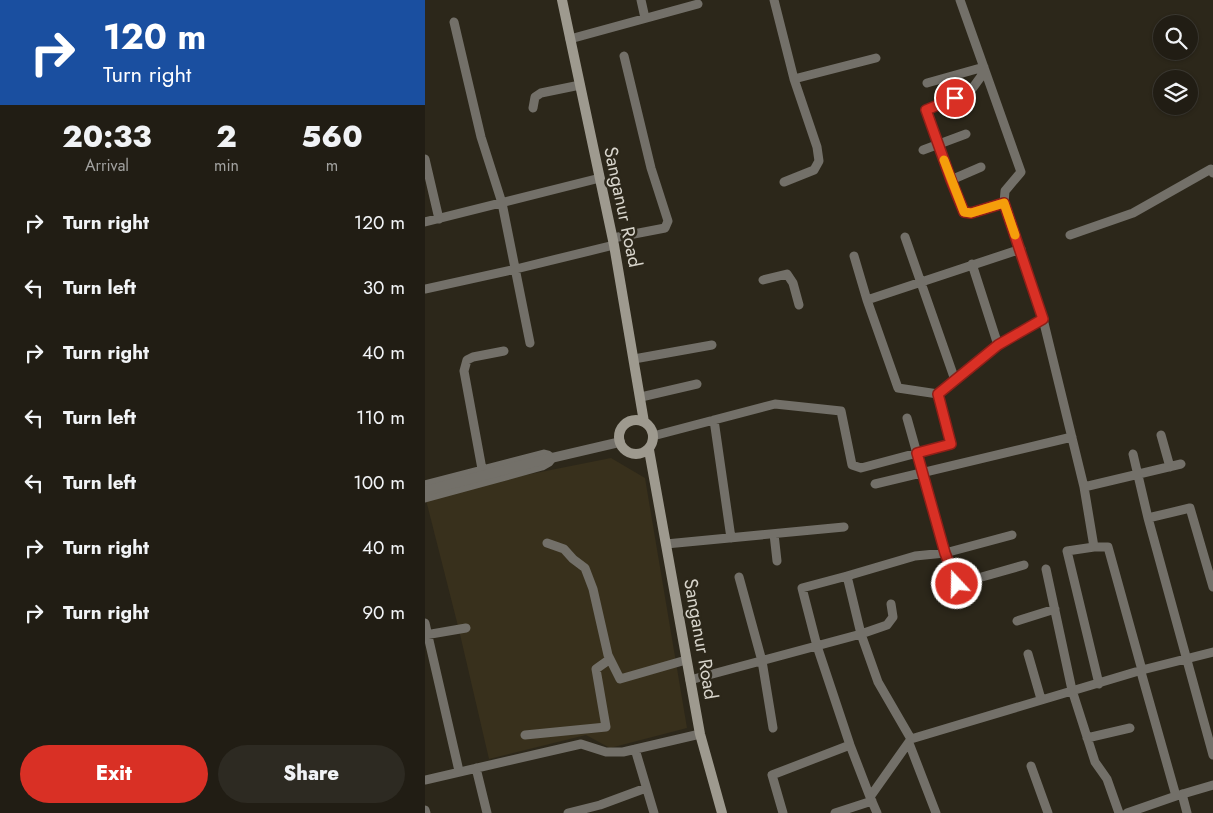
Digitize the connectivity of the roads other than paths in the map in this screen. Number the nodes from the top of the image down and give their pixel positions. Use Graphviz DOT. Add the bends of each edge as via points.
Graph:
graph roads {
  1 [pos="562,0"];
  2 [pos="641,0"];
  3 [pos="774,0"];
  4 [pos="960,0"];
  5 [pos="697,4"];
  6 [pos="645,18"];
  7 [pos="454,22"];
  8 [pos="570,39"];
  9 [pos="624,56"];
  10 [pos="876,58"];
  11 [pos="984,68"];
  12 [pos="795,79"];
  13 [pos="927,83"];
  14 [pos="580,85"];
  15 [pos="533,108"];
  16 [pos="966,134"];
  17 [pos="938,144"];
  18 [pos="923,150"];
  19 [pos="425,159"];
  20 [pos="981,167"];
  21 [pos="1213,173"];
  22 [pos="600,178"];
  23 [pos="951,180"];
  24 [pos="784,182"];
  25 [pos="502,203"];
  26 [pos="1004,203"];
  27 [pos="439,218"];
  28 [pos="425,222"];
  29 [pos="1070,235"];
  30 [pos="905,237"];
  31 [pos="613,241"];
  32 [pos="1021,249"];
  33 [pos="854,256"];
  34 [pos="972,264"];
  35 [pos="516,269"];
  36 [pos="763,280"];
  37 [pos="920,282"];
  38 [pos="425,289"];
  39 [pos="867,300"];
  40 [pos="799,305"];
  41 [pos="1043,319"];
  42 [pos="530,343"];
  43 [pos="711,345"];
  44 [pos="998,345"];
  45 [pos="504,350"];
  46 [pos="634,359"];
  47 [pos="955,380"];
  48 [pos="697,384"];
  49 [pos="938,394"];
  50 [pos="641,400"];
  51 [pos="907,418"];
  52 [pos="714,420"];
  53 [pos="628,422"];
  54 [pos="644,422"];
  55 [pos="1161,435"];
  56 [pos="653,436"];
  57 [pos="1072,437"];
  58 [pos="620,442"];
  59 [pos="649,450"];
  60 [pos="917,453"];
  61 [pos="631,454"];
  62 [pos="1133,454"];
  63 [pos="548,459"];
  64 [pos="1181,464"];
  65 [pos="1170,467"];
  66 [pos="483,469"];
  67 [pos="652,469"];
  68 [pos="922,473"];
  69 [pos="1138,474"];
  70 [pos="875,484"];
  71 [pos="425,485"];
  72 [pos="1084,487"];
  73 [pos="425,491"];
  74 [pos="425,498"];
  75 [pos="1148,518"];
  76 [pos="844,526"];
  77 [pos="774,534"];
  78 [pos="1013,535"];
  79 [pos="731,538"];
  80 [pos="547,543"];
  81 [pos="666,544"];
  82 [pos="1094,547"];
  83 [pos="945,553"];
  84 [pos="777,560"];
  85 [pos="1024,565"];
  86 [pos="1046,569"];
  87 [pos="847,576"];
  88 [pos="739,577"];
  89 [pos="1213,587"];
  90 [pos="891,604"];
  91 [pos="1055,609"];
  92 [pos="1017,621"];
  93 [pos="425,623"];
  94 [pos="466,628"];
  95 [pos="861,634"];
  96 [pos="427,635"];
  97 [pos="817,646"];
  98 [pos="1213,652"];
  99 [pos="1028,654"];
  100 [pos="611,659"];
  101 [pos="1186,659"];
  102 [pos="686,660"];
  103 [pos="762,661"];
  104 [pos="1141,671"];
  105 [pos="690,680"];
  106 [pos="1099,684"];
  107 [pos="1072,690"];
  108 [pos="1041,699"];
  109 [pos="773,728"];
  110 [pos="1130,728"];
  111 [pos="1210,731"];
  112 [pos="700,734"];
  113 [pos="525,735"];
  114 [pos="1087,738"];
  115 [pos="910,741"];
  116 [pos="850,745"];
  117 [pos="635,749"];
  118 [pos="1213,755"];
  119 [pos="1031,766"];
  120 [pos="476,768"];
  121 [pos="459,772"];
  122 [pos="425,780"];
  123 [pos="1213,785"];
  124 [pos="646,788"];
  125 [pos="1179,795"];
  126 [pos="871,799"];
  127 [pos="1151,808"];
  128 [pos="601,809"];
  129 [pos="487,813"];
  130 [pos="568,813"];
  131 [pos="654,813"];
  132 [pos="722,813"];
  133 [pos="783,813"];
  134 [pos="835,813"];
  135 [pos="877,813"];
  136 [pos="936,813"];
  137 [pos="1049,813"];
  138 [pos="1119,813"];
  139 [pos="1127,813"];
  140 [pos="1187,813"];
  1 -- 8 [label="main road, Sanganur Road"];
  2 -- 6 [label="street"];
  3 -- 12 [label="street"];
  4 -- 11 [label="street"];
  5 -- 6 [label="street"];
  6 -- 8 [label="street"];
  7 -- 25 [label="street" via="481,137"];
  8 -- 14 [label="main road, Sanganur Road"];
  9 -- 31 [label="street" via="651,168 668,221 665,228"];
  10 -- 12 [label="street"];
  11 -- 13 [label="street"];
  11 -- 17 [label="street" via="969,93 926,110"];
  11 -- 26 [label="street" via="1021,172 1005,191"];
  12 -- 24 [label="street" via="819,161 814,170"];
  14 -- 15 [label="street" via="541,93 535,98"];
  14 -- 22 [label="main road, Sanganur Road"];
  16 -- 17 [label="street"];
  17 -- 18 [label="street"];
  17 -- 23 [label="street"];
  19 -- 27 [label="street"];
  20 -- 23 [label="street"];
  21 -- 29 [label="street" via="1211,169 1133,213"];
  22 -- 25 [label="street"];
  22 -- 31 [label="main road, Sanganur Road"];
  23 -- 26 [label="street" via="964,212 971,213"];
  25 -- 27 [label="street"];
  25 -- 35 [label="street"];
  26 -- 32 [label="street"];
  27 -- 28 [label="street"];
  30 -- 37 [label="street"];
  31 -- 35 [label="street"];
  31 -- 46 [label="main road, Sanganur Road"];
  32 -- 34 [label="street"];
  32 -- 41 [label="street"];
  33 -- 39 [label="street"];
  34 -- 37 [label="street"];
  34 -- 44 [label="street"];
  35 -- 38 [label="street"];
  35 -- 42 [label="street"];
  36 -- 40 [label="street" via="787,274"];
  37 -- 39 [label="street"];
  37 -- 47 [label="street"];
  39 -- 49 [label="street" via="898,388"];
  41 -- 44 [label="street"];
  41 -- 57 [label="street"];
  43 -- 46 [label="street"];
  44 -- 47 [label="street"];
  45 -- 66 [label="street" via="467,360 464,371"];
  46 -- 50 [label="main road, Sanganur Road"];
  47 -- 49 [label="street"];
  48 -- 50 [label="street"];
  49 -- 60 [label="street" via="951,444"];
  50 -- 53 [label="main road"];
  50 -- 54 [label="main road, Sanganur Road"];
  51 -- 60 [label="street"];
  52 -- 56 [label="street"];
  52 -- 60 [label="street" via="775,404 841,411 851,465 861,468"];
  52 -- 79 [label="street"];
  53 -- 54 [label="main road"];
  53 -- 58 [label="main road" via="621,431"];
  54 -- 56 [label="main road"];
  55 -- 65 [label="street"];
  56 -- 59 [label="main road"];
  57 -- 68 [label="street"];
  57 -- 72 [label="street"];
  58 -- 61 [label="main road"];
  58 -- 63 [label="street"];
  59 -- 61 [label="main road"];
  59 -- 67 [label="main road, Sanganur Road"];
  60 -- 68 [label="street"];
  61 -- 67 [label="main road"];
  62 -- 69 [label="street"];
  63 -- 66 [label="street" via="544,454"];
  63 -- 73 [label="street"];
  63 -- 74 [label="street" via="549,462 543,466"];
  64 -- 65 [label="street"];
  65 -- 69 [label="street"];
  66 -- 71 [label="street"];
  67 -- 81 [label="main road, Sanganur Road"];
  68 -- 70 [label="street"];
  68 -- 83 [label="street"];
  69 -- 72 [label="street"];
  69 -- 75 [label="street"];
  72 -- 82 [label="street"];
  75 -- 89 [label="street" via="1190,508"];
  75 -- 101 [label="street"];
  76 -- 77 [label="street"];
  77 -- 79 [label="street"];
  77 -- 84 [label="street"];
  78 -- 83 [label="street"];
  79 -- 81 [label="street"];
  80 -- 100 [label="street" via="564,549 585,568"];
  81 -- 102 [label="main road, Sanganur Road"];
  82 -- 104 [label="street" via="1108,547"];
  82 -- 106 [label="street" via="1067,551"];
  83 -- 85 [label="street" via="957,584"];
  83 -- 87 [label="street" via="915,556"];
  86 -- 91 [label="street"];
  87 -- 95 [label="street"];
  87 -- 97 [label="street" via="802,588"];
  88 -- 103 [label="street"];
  90 -- 95 [label="street" via="893,617 887,625"];
  91 -- 92 [label="street"];
  91 -- 107 [label="street"];
  93 -- 96 [label="street"];
  94 -- 96 [label="street"];
  95 -- 97 [label="street"];
  95 -- 115 [label="street" via="878,682"];
  96 -- 121 [label="street"];
  97 -- 103 [label="street"];
  97 -- 116 [label="street"];
  98 -- 101 [label="street"];
  99 -- 108 [label="street"];
  100 -- 102 [label="street" via="620,679"];
  100 -- 113 [label="street" via="596,669 606,727"];
  101 -- 104 [label="street"];
  101 -- 111 [label="street"];
  102 -- 105 [label="main road, Sanganur Road"];
  103 -- 105 [label="street"];
  103 -- 109 [label="street"];
  104 -- 106 [label="street"];
  104 -- 125 [label="street"];
  105 -- 112 [label="main road, Sanganur Road"];
  106 -- 107 [label="street"];
  107 -- 108 [label="street"];
  107 -- 114 [label="street"];
  108 -- 115 [label="street"];
  110 -- 114 [label="street"];
  111 -- 118 [label="street"];
  112 -- 117 [label="street"];
  112 -- 132 [label="main road, Sanganur Road"];
  114 -- 138 [label="street"];
  115 -- 126 [label="street"];
  115 -- 136 [label="street"];
  116 -- 126 [label="street"];
  116 -- 133 [label="street" via="772,775"];
  117 -- 120 [label="street" via="606,752 581,744"];
  117 -- 124 [label="street"];
  119 -- 137 [label="street"];
  120 -- 121 [label="street"];
  120 -- 129 [label="street"];
  121 -- 122 [label="street"];
  123 -- 125 [label="street"];
  124 -- 128 [label="street"];
  124 -- 131 [label="street"];
  125 -- 127 [label="street"];
  125 -- 140 [label="street"];
  126 -- 134 [label="street"];
  126 -- 135 [label="street"];
  127 -- 139 [label="street"];
  128 -- 130 [label="street"];
}
